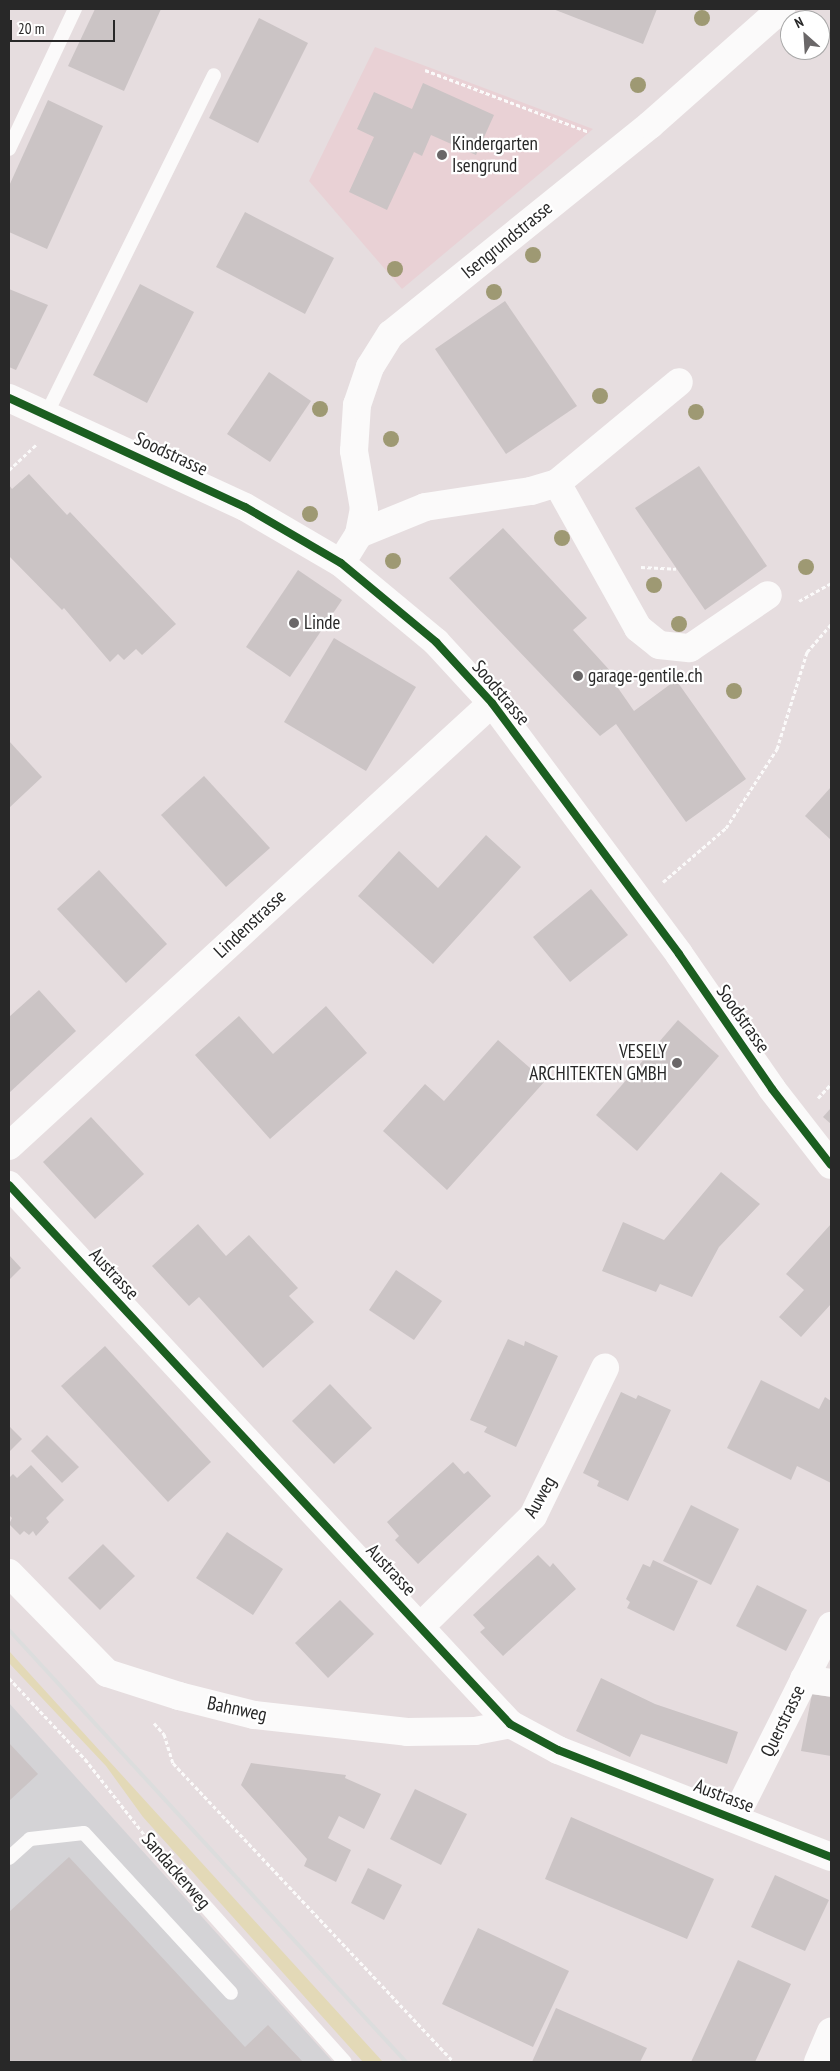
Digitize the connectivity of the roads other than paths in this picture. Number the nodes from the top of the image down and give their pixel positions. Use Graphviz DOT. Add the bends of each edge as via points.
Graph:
graph roads {
  1 [pos="76,9"];
  2 [pos="781,9"];
  3 [pos="214,75"];
  4 [pos="9,149"];
  5 [pos="679,382"];
  6 [pos="9,398"];
  7 [pos="44,427"];
  8 [pos="557,483"];
  9 [pos="360,534"];
  10 [pos="341,563"];
  11 [pos="768,595"];
  12 [pos="492,702"];
  13 [pos="9,1146"];
  14 [pos="831,1165"];
  15 [pos="9,1185"];
  16 [pos="605,1368"];
  17 [pos="9,1573"];
  18 [pos="421,1626"];
  19 [pos="831,1626"];
  20 [pos="804,1679"];
  21 [pos="831,1684"];
  22 [pos="510,1724"];
  23 [pos="735,1817"];
  24 [pos="831,1857"];
  25 [pos="9,1858"];
  26 [pos="166,1862"];
  27 [pos="231,1993"];
  28 [pos="831,2032"];
  29 [pos="345,2062"];
  30 [pos="818,2062"];
  1 -- 4 [label="lane"];
  2 -- 9 [label="street, Isengrundstrasse" via="650,126 391,334 370,367 357,405 354,451 364,509"];
  3 -- 7 [label="lane"];
  5 -- 8 [label="street"];
  6 -- 7 [label="street, Soodstrasse"];
  7 -- 10 [label="street, Soodstrasse" via="245,507"];
  8 -- 9 [label="street" via="531,491 425,507"];
  8 -- 11 [label="street" via="638,628 659,645 690,648"];
  9 -- 10 [label="street, Isengrundstrasse"];
  10 -- 12 [label="street, Soodstrasse" via="436,642"];
  12 -- 13 [label="street, Lindenstrasse"];
  12 -- 14 [label="street, Soodstrasse" via="679,954 772,1089"];
  15 -- 18 [label="street, Austrasse"];
  16 -- 18 [label="street, Auweg" via="533,1516"];
  17 -- 22 [label="street, Bahnweg" via="107,1673 179,1696 254,1715 407,1732 475,1731"];
  18 -- 22 [label="street, Austrasse"];
  19 -- 20 [label="street, Querstrasse"];
  20 -- 21 [label="street"];
  20 -- 23 [label="street, Querstrasse"];
  22 -- 23 [label="street, Austrasse" via="558,1750"];
  23 -- 24 [label="street, Austrasse"];
  25 -- 27 [label="lane" via="30,1839 84,1833"];
  26 -- 29 [label="lane, Sandackerweg"];
  28 -- 30 [label="street"];
}
